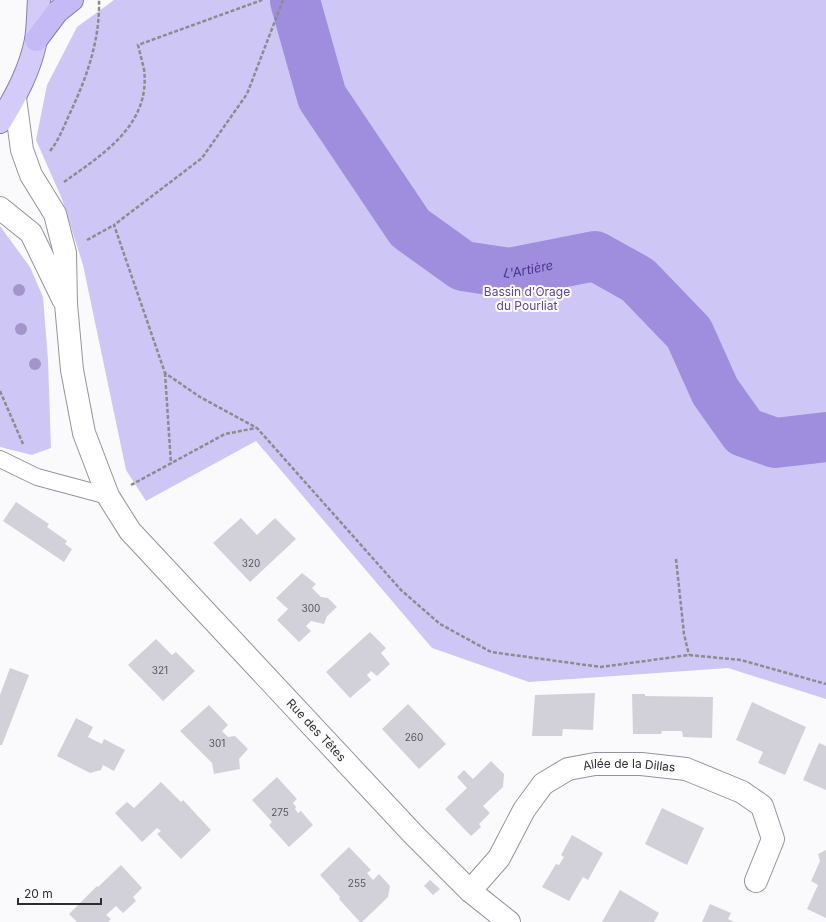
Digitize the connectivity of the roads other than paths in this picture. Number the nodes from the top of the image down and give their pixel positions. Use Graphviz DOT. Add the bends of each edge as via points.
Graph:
graph roads {
  1 [pos="39,0"];
  2 [pos="72,0"];
  3 [pos="36,40"];
  4 [pos="15,98"];
  5 [pos="0,122"];
  6 [pos="0,208"];
  7 [pos="66,304"];
  8 [pos="0,459"];
  9 [pos="108,496"];
  10 [pos="756,881"];
  11 [pos="470,891"];
  12 [pos="509,922"];
  1 -- 3 [label="main road"];
  2 -- 3 [label="highway" via="57,12"];
  3 -- 4 [label="main road"];
  4 -- 5 [label="main road"];
  4 -- 7 [label="street, Rue des Têtes" via="22,150 31,175 55,214 65,253"];
  6 -- 7 [label="street" via="31,233"];
  7 -- 9 [label="street, Rue des Têtes" via="72,370 84,433"];
  8 -- 9 [label="lane" via="37,478"];
  9 -- 11 [label="street, Rue des Têtes" via="130,531 413,834"];
  10 -- 11 [label="street, Allée de la Dillas" via="773,839 762,806 742,792 686,769 641,764 595,764 568,769 543,784 524,810 499,858"];
  11 -- 12 [label="street, Rue des Têtes"];
}
